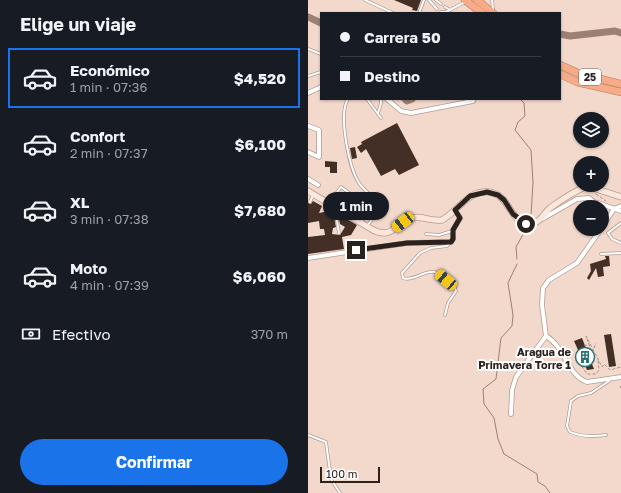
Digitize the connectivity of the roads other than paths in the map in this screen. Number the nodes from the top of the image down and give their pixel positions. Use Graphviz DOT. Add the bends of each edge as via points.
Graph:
graph roads {
  1 [pos="365,0"];
  2 [pos="424,0"];
  3 [pos="436,0"];
  4 [pos="466,0"];
  5 [pos="477,0"];
  6 [pos="492,0"];
  7 [pos="430,1"];
  8 [pos="441,4"];
  9 [pos="445,7"];
  10 [pos="437,9"];
  11 [pos="450,10"];
  12 [pos="391,12"];
  13 [pos="419,12"];
  14 [pos="441,12"];
  15 [pos="478,12"];
  16 [pos="492,12"];
  17 [pos="493,12"];
  18 [pos="308,49"];
  19 [pos="320,54"];
  20 [pos="561,65"];
  21 [pos="320,72"];
  22 [pos="561,74"];
  23 [pos="308,76"];
  24 [pos="621,84"];
  25 [pos="320,87"];
  26 [pos="621,92"];
  27 [pos="308,93"];
  28 [pos="348,100"];
  29 [pos="369,100"];
  30 [pos="381,100"];
  31 [pos="388,100"];
  32 [pos="473,101"];
  33 [pos="378,113"];
  34 [pos="381,118"];
  35 [pos="308,126"];
  36 [pos="308,152"];
  37 [pos="308,179"];
  38 [pos="318,185"];
  39 [pos="308,191"];
  40 [pos="314,194"];
  41 [pos="335,195"];
  42 [pos="621,197"];
  43 [pos="575,200"];
  44 [pos="592,200"];
  45 [pos="573,201"];
  46 [pos="310,202"];
  47 [pos="334,206"];
  48 [pos="621,206"];
  49 [pos="609,207"];
  50 [pos="614,209"];
  51 [pos="455,210"];
  52 [pos="621,211"];
  53 [pos="609,216"];
  54 [pos="538,221"];
  55 [pos="361,222"];
  56 [pos="621,223"];
  57 [pos="367,226"];
  58 [pos="453,230"];
  59 [pos="339,233"];
  60 [pos="426,234"];
  61 [pos="595,236"];
  62 [pos="451,242"];
  63 [pos="621,243"];
  64 [pos="621,253"];
  65 [pos="601,254"];
  66 [pos="308,258"];
  67 [pos="445,315"];
  68 [pos="546,336"];
  69 [pos="621,377"];
  70 [pos="610,378"];
  71 [pos="510,414"];
  72 [pos="308,435"];
  73 [pos="606,435"];
  74 [pos="340,493"];
  1 -- 12 [label="lane"];
  2 -- 13 [label="lane"];
  3 -- 8 [label="lane"];
  4 -- 11 [label="lane"];
  4 -- 15 [label="highway"];
  5 -- 16 [label="highway"];
  6 -- 17 [label="lane"];
  7 -- 10 [label="lane"];
  9 -- 11 [label="lane"];
  11 -- 14 [label="lane"];
  18 -- 19 [label="lane"];
  20 -- 24 [label="highway, 25" via="580,74"];
  21 -- 23 [label="lane"];
  22 -- 26 [label="highway, 25" via="577,82"];
  25 -- 27 [label="street"];
  28 -- 57 [label="lane" via="342,115 354,173 359,183 378,204 375,215"];
  29 -- 33 [label="lane"];
  30 -- 33 [label="lane"];
  31 -- 32 [label="street" via="401,111 412,113"];
  33 -- 34 [label="lane"];
  35 -- 36 [label="street" via="319,130 319,157"];
  37 -- 38 [label="street"];
  39 -- 40 [label="main road"];
  40 -- 46 [label="lane"];
  40 -- 47 [label="main road"];
  41 -- 55 [label="lane" via="341,187 370,208"];
  42 -- 54 [label="main road" via="587,186 550,209"];
  43 -- 44 [label="street"];
  45 -- 54 [label="street"];
  47 -- 55 [label="main road"];
  47 -- 59 [label="lane"];
  48 -- 50 [label="street"];
  49 -- 50 [label="street"];
  50 -- 52 [label="street"];
  50 -- 53 [label="street"];
  51 -- 54 [label="main road" via="470,196 487,192 504,200 517,219 526,224"];
  51 -- 57 [label="main road" via="442,220 414,217 408,219 389,233 379,233"];
  51 -- 58 [label="street" via="460,218"];
  55 -- 57 [label="main road"];
  56 -- 63 [label="lane" via="608,231 612,239"];
  58 -- 60 [label="lane" via="439,235"];
  58 -- 62 [label="street"];
  61 -- 68 [label="street" via="572,268 549,280 543,288 542,305"];
  62 -- 66 [label="street" via="407,243"];
  62 -- 67 [label="lane" via="447,246 431,248 420,253 402,273 403,278 408,279 435,272 455,288"];
  64 -- 65 [label="lane"];
  68 -- 70 [label="street" via="558,344 580,379 587,382"];
  68 -- 71 [label="street" via="516,377"];
  69 -- 70 [label="street"];
  70 -- 73 [label="lane" via="592,393 571,401 567,426 570,432 576,434 590,437"];
  72 -- 74 [label="lane" via="326,442 330,479"];
}
